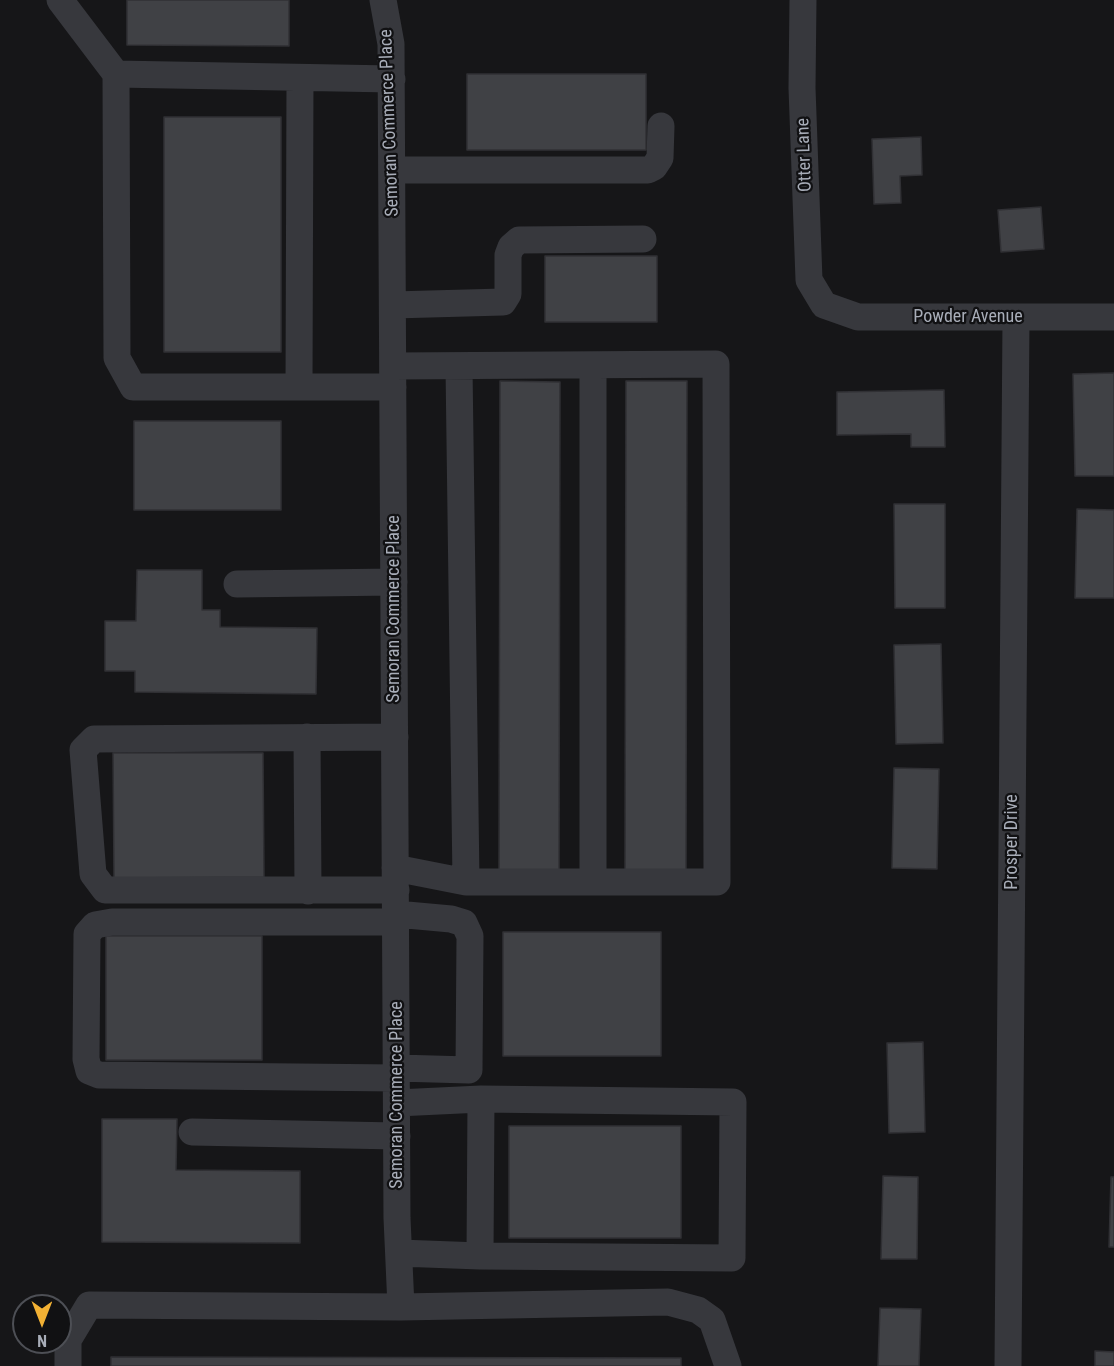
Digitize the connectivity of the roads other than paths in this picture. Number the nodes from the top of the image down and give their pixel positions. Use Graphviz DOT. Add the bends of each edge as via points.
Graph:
graph roads {
  1 [pos="60,0"];
  2 [pos="383,0"];
  3 [pos="803,0"];
  4 [pos="116,74"];
  5 [pos="300,78"];
  6 [pos="392,79"];
  7 [pos="661,126"];
  8 [pos="392,170"];
  9 [pos="643,239"];
  10 [pos="393,305"];
  11 [pos="824,305"];
  12 [pos="1114,317"];
  13 [pos="1016,318"];
  14 [pos="593,365"];
  15 [pos="459,367"];
  16 [pos="393,376"];
  17 [pos="299,387"];
  18 [pos="394,582"];
  19 [pos="237,584"];
  20 [pos="307,737"];
  21 [pos="395,737"];
  22 [pos="466,882"];
  23 [pos="593,882"];
  24 [pos="308,891"];
  25 [pos="396,899"];
  26 [pos="397,1083"];
  27 [pos="481,1100"];
  28 [pos="192,1132"];
  29 [pos="397,1136"];
  30 [pos="399,1253"];
  31 [pos="480,1256"];
  32 [pos="401,1308"];
  33 [pos="68,1366"];
  34 [pos="728,1366"];
  35 [pos="1008,1366"];
  1 -- 4 [label="street"];
  2 -- 6 [label="street, Semoran Commerce Place"];
  3 -- 11 [label="street, Otter Lane" via="809,280"];
  4 -- 5 [label="street"];
  4 -- 17 [label="street" via="117,357 133,387"];
  5 -- 6 [label="street"];
  5 -- 17 [label="street"];
  6 -- 8 [label="street, Semoran Commerce Place"];
  7 -- 8 [label="street" via="660,158 648,170"];
  8 -- 10 [label="street, Semoran Commerce Place"];
  9 -- 10 [label="street" via="519,240 509,251 508,297 499,304"];
  10 -- 16 [label="street, Semoran Commerce Place"];
  11 -- 13 [label="street, Powder Avenue" via="858,316"];
  12 -- 13 [label="street, Powder Avenue"];
  13 -- 35 [label="street, Prosper Drive"];
  14 -- 15 [label="street"];
  14 -- 23 [label="street"];
  14 -- 23 [label="street" via="716,364 717,882"];
  15 -- 16 [label="street"];
  15 -- 22 [label="street"];
  16 -- 17 [label="street"];
  16 -- 18 [label="street, Semoran Commerce Place"];
  18 -- 19 [label="street"];
  18 -- 21 [label="street, Semoran Commerce Place"];
  20 -- 21 [label="street"];
  20 -- 24 [label="street"];
  20 -- 24 [label="street" via="94,739 83,750 93,874 105,890"];
  21 -- 25 [label="street, Semoran Commerce Place"];
  22 -- 23 [label="street"];
  22 -- 25 [label="street"];
  24 -- 25 [label="street"];
  25 -- 26 [label="street, Semoran Commerce Place"];
  25 -- 26 [label="street" via="464,923 470,936 469,1070"];
  25 -- 26 [label="street" via="95,925 87,934 86,1059 89,1071 99,1075"];
  26 -- 27 [label="street"];
  26 -- 29 [label="street, Semoran Commerce Place"];
  27 -- 31 [label="street"];
  27 -- 31 [label="street" via="733,1102 732,1258"];
  28 -- 29 [label="street"];
  29 -- 30 [label="street, Semoran Commerce Place"];
  30 -- 31 [label="street"];
  30 -- 32 [label="street, Semoran Commerce Place"];
  32 -- 33 [label="street" via="89,1305 68,1340"];
  32 -- 34 [label="street" via="668,1302 698,1310 712,1320"];
}
